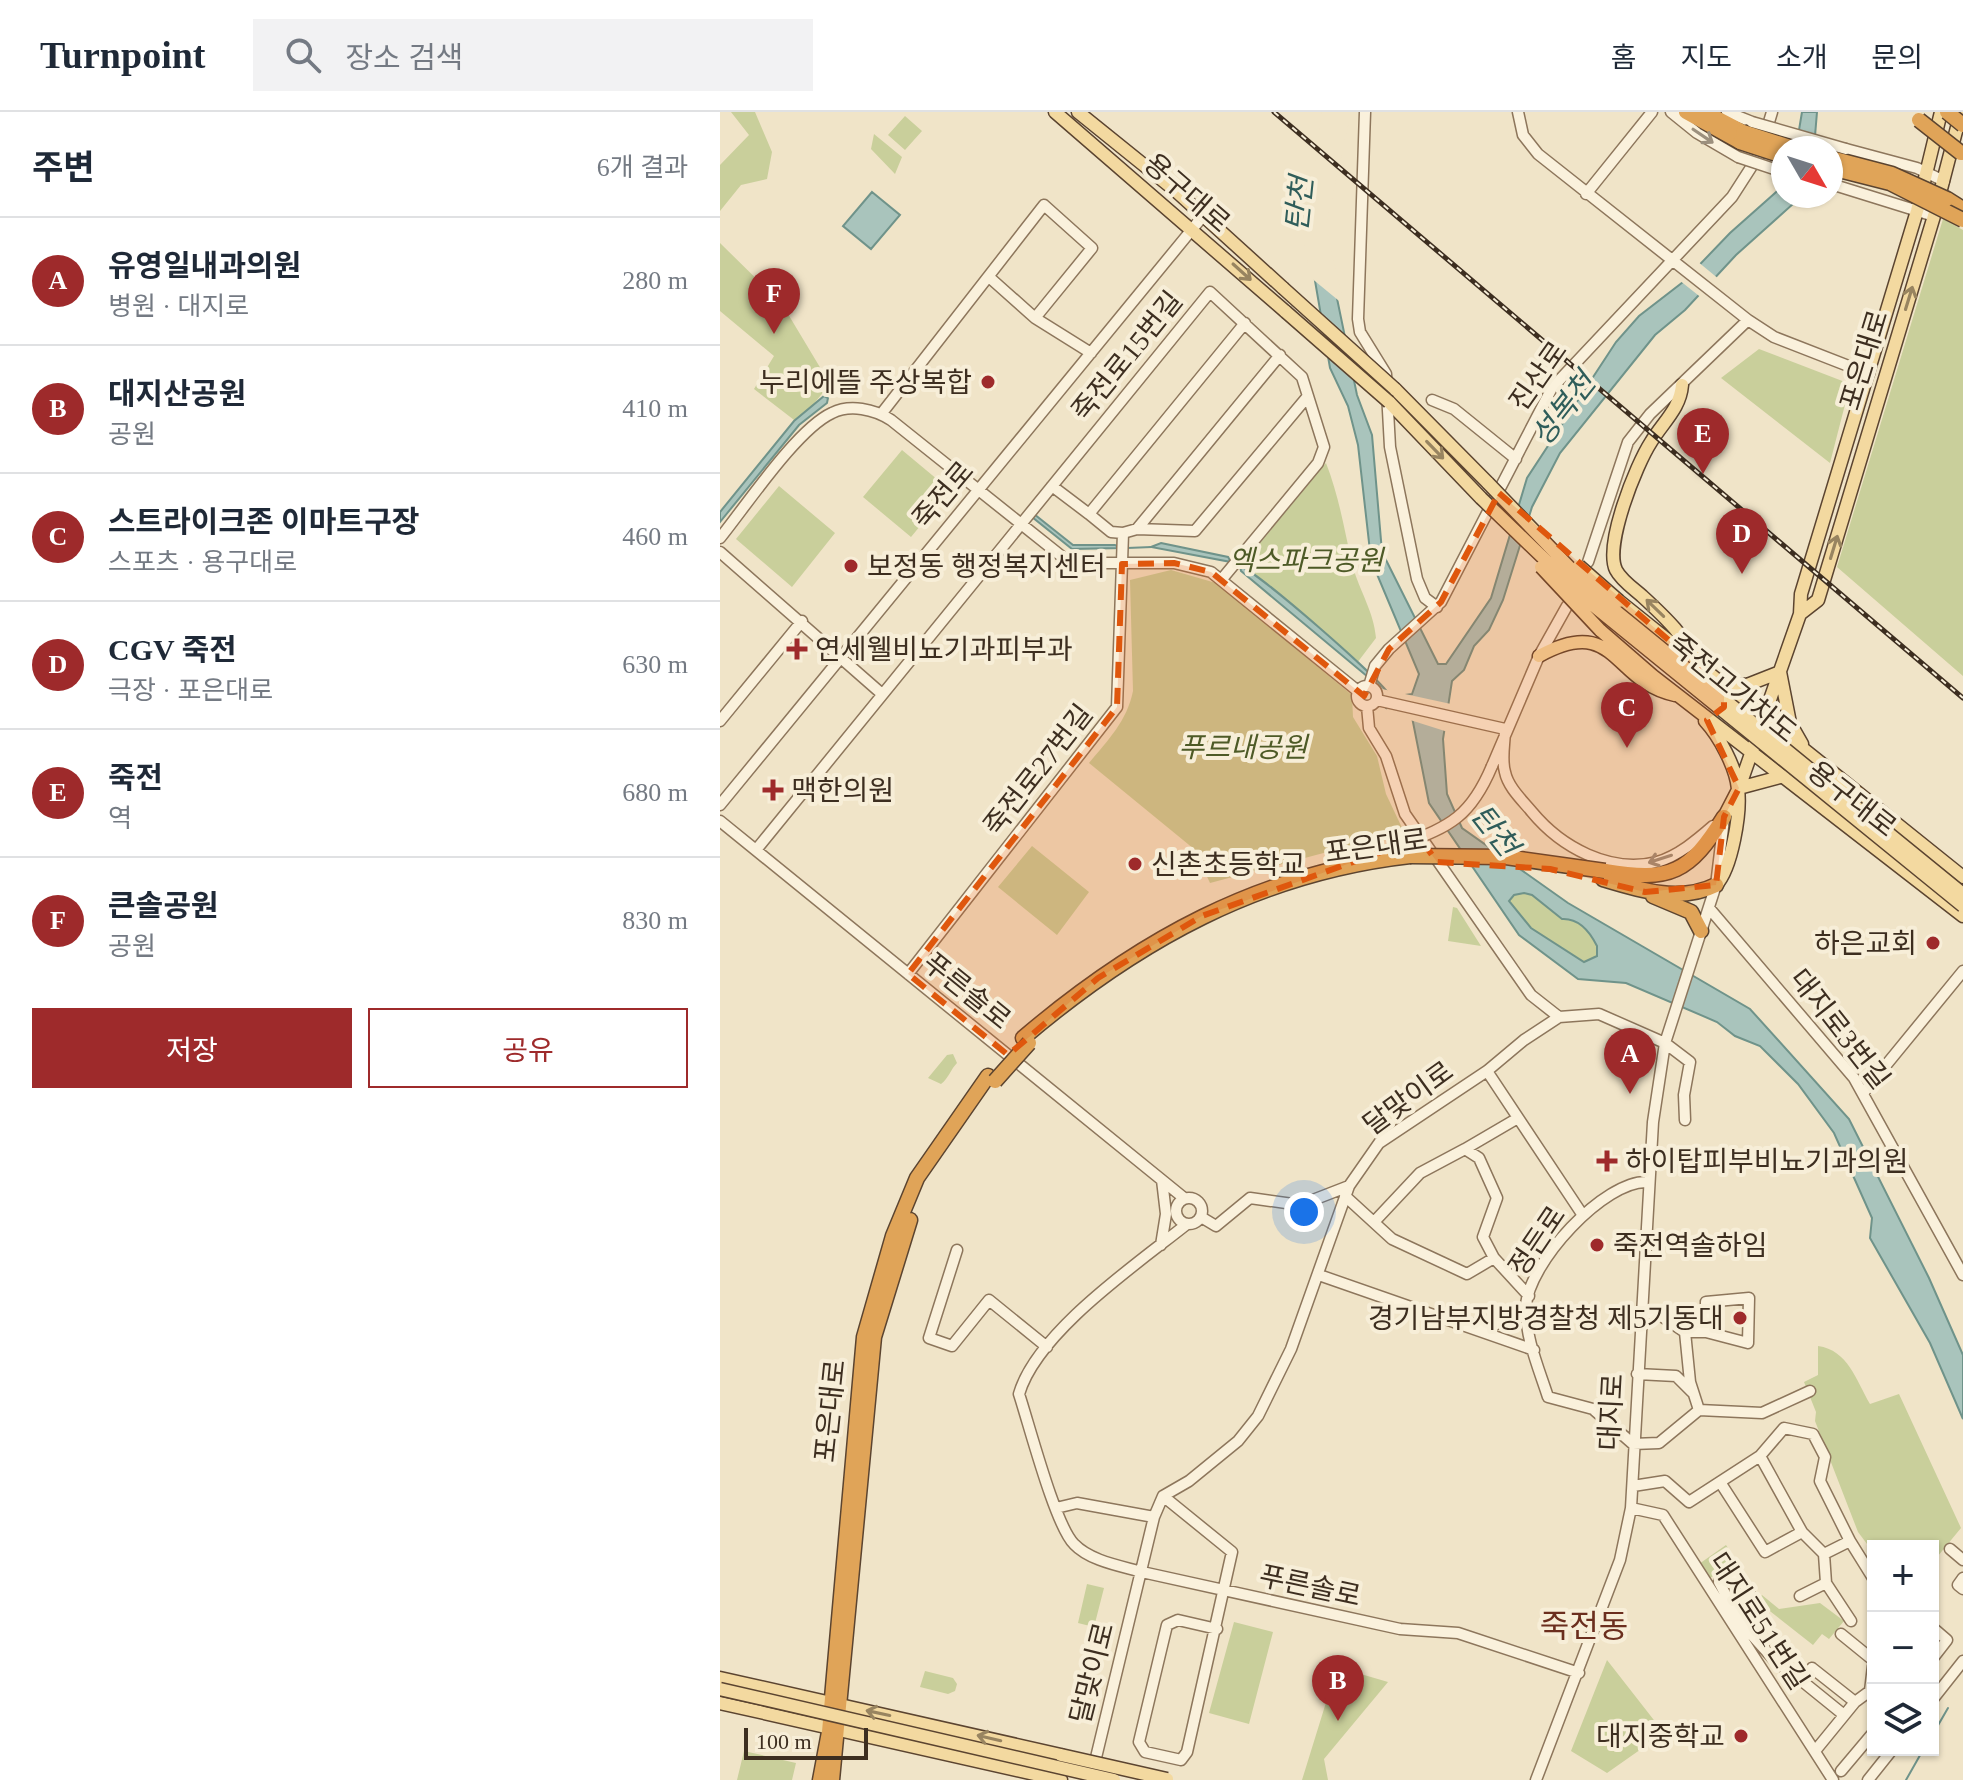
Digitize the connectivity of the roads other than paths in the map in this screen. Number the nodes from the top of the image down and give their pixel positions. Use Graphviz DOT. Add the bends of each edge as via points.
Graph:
graph roads {
  1 [pos="1055,112"];
  2 [pos="1078,112"];
  3 [pos="1365,112"];
  4 [pos="1518,112"];
  5 [pos="1652,112"];
  6 [pos="1671,112"];
  7 [pos="1686,112"];
  8 [pos="1705,112"];
  9 [pos="1727,112"];
  10 [pos="1772,112"];
  11 [pos="1941,112"];
  12 [pos="1947,112"];
  13 [pos="1961,112"];
  14 [pos="1914,116"];
  15 [pos="1963,125"];
  16 [pos="1743,138"];
  17 [pos="1771,144"];
  18 [pos="1771,151"];
  19 [pos="1962,154"];
  20 [pos="1873,156"];
  21 [pos="1843,161"];
  22 [pos="1771,162"];
  23 [pos="1843,171"];
  24 [pos="1926,172"];
  25 [pos="1944,181"];
  26 [pos="1843,187"];
  27 [pos="1865,192"];
  28 [pos="1586,194"];
  29 [pos="1963,209"];
  30 [pos="1917,211"];
  31 [pos="1203,216"];
  32 [pos="1934,216"];
  33 [pos="1963,220"];
  34 [pos="1192,229"];
  35 [pos="1674,258"];
  36 [pos="989,277"];
  37 [pos="1035,318"];
  38 [pos="1748,320"];
  39 [pos="1245,323"];
  40 [pos="1091,353"];
  41 [pos="1280,355"];
  42 [pos="1869,374"];
  43 [pos="1682,385"];
  44 [pos="1308,396"];
  45 [pos="1432,400"];
  46 [pos="882,413"];
  47 [pos="1516,459"];
  48 [pos="1488,483"];
  49 [pos="1052,486"];
  50 [pos="977,492"];
  51 [pos="1481,498"];
  52 [pos="1089,514"];
  53 [pos="1021,522"];
  54 [pos="1137,529"];
  55 [pos="1123,535"];
  56 [pos="720,538"];
  57 [pos="720,552"];
  58 [pos="1588,562"];
  59 [pos="1122,564"];
  60 [pos="1222,579"];
  61 [pos="1439,605"];
  62 [pos="1567,606"];
  63 [pos="1800,614"];
  64 [pos="802,621"];
  65 [pos="841,656"];
  66 [pos="1539,656"];
  67 [pos="1702,669"];
  68 [pos="1780,672"];
  69 [pos="1719,684"];
  70 [pos="1366,686"];
  71 [pos="882,694"];
  72 [pos="1683,699"];
  73 [pos="1376,703"];
  74 [pos="1708,716"];
  75 [pos="1763,719"];
  76 [pos="720,721"];
  77 [pos="1505,729"];
  78 [pos="1752,751"];
  79 [pos="1811,757"];
  80 [pos="1784,776"];
  81 [pos="1739,788"];
  82 [pos="720,805"];
  83 [pos="1724,817"];
  84 [pos="720,821"];
  85 [pos="756,850"];
  86 [pos="1408,855"];
  87 [pos="1604,875"];
  88 [pos="1963,877"];
  89 [pos="1716,885"];
  90 [pos="1645,892"];
  91 [pos="1963,894"];
  92 [pos="1963,906"];
  93 [pos="1709,908"];
  94 [pos="1963,916"];
  95 [pos="1701,933"];
  96 [pos="1963,971"];
  97 [pos="908,974"];
  98 [pos="1559,1017"];
  99 [pos="1026,1040"];
  100 [pos="1665,1043"];
  101 [pos="1487,1071"];
  102 [pos="1864,1092"];
  103 [pos="1518,1118"];
  104 [pos="1685,1120"];
  105 [pos="1465,1149"];
  106 [pos="1161,1179"];
  107 [pos="1648,1182"];
  108 [pos="1347,1191"];
  109 [pos="1184,1198"];
  110 [pos="1582,1214"];
  111 [pos="1201,1217"];
  112 [pos="1374,1222"];
  113 [pos="1187,1224"];
  114 [pos="1161,1245"];
  115 [pos="957,1250"];
  116 [pos="1494,1258"];
  117 [pos="1319,1275"];
  118 [pos="1963,1275"];
  119 [pos="1527,1301"];
  120 [pos="1643,1313"];
  121 [pos="1450,1321"];
  122 [pos="1685,1332"];
  123 [pos="1706,1332"];
  124 [pos="1047,1347"];
  125 [pos="1534,1350"];
  126 [pos="1637,1374"];
  127 [pos="1810,1391"];
  128 [pos="1694,1394"];
  129 [pos="1699,1410"];
  130 [pos="1633,1444"];
  131 [pos="1760,1456"];
  132 [pos="1720,1482"];
  133 [pos="1633,1486"];
  134 [pos="1163,1496"];
  135 [pos="1056,1508"];
  136 [pos="1631,1508"];
  137 [pos="1154,1517"];
  138 [pos="1802,1532"];
  139 [pos="1850,1541"];
  140 [pos="1950,1549"];
  141 [pos="1824,1554"];
  142 [pos="1963,1560"];
  143 [pos="1867,1568"];
  144 [pos="1142,1572"];
  145 [pos="1963,1578"];
  146 [pos="1826,1583"];
  147 [pos="1963,1589"];
  148 [pos="1223,1592"];
  149 [pos="1800,1596"];
  150 [pos="1734,1605"];
  151 [pos="1851,1621"];
  152 [pos="1217,1629"];
  153 [pos="1939,1633"];
  154 [pos="1841,1634"];
  155 [pos="1939,1650"];
  156 [pos="1867,1655"];
  157 [pos="1963,1661"];
  158 [pos="1579,1673"];
  159 [pos="720,1678"];
  160 [pos="1802,1681"];
  161 [pos="720,1689"];
  162 [pos="1939,1691"];
  163 [pos="1867,1695"];
  164 [pos="1855,1702"];
  165 [pos="720,1703"];
  166 [pos="835,1704"];
  167 [pos="1844,1715"];
  168 [pos="834,1729"];
  169 [pos="1867,1740"];
  170 [pos="1815,1751"];
  171 [pos="1887,1756"];
  172 [pos="1092,1775"];
  173 [pos="1837,1776"];
  174 [pos="1058,1779"];
  175 [pos="820,1780"];
  176 [pos="832,1780"];
  177 [pos="1114,1780"];
  178 [pos="1168,1780"];
  179 [pos="1536,1780"];
  180 [pos="1868,1780"];
  1 -- 34 [label="main road, 용구대로"];
  2 -- 31 [label="main road, 용구대로"];
  3 -- 61 [label="street" via="1358,319 1360,332 1386,374 1390,447 1417,579 1425,598"];
  4 -- 28 [label="street" via="1523,135 1538,154"];
  5 -- 28 [label="street"];
  6 -- 16 [label="street, one-way" via="1697,133"];
  7 -- 16 [label="highway"];
  8 -- 16 [label="highway"];
  9 -- 16 [label="street"];
  10 -- 35 [label="street, 진산로" via="1764,145 1742,183"];
  11 -- 24 [label="main road, 포은대로"];
  12 -- 15 [label="highway, bridge"];
  13 -- 25 [label="main road, 포은대로"];
  14 -- 19 [label="highway, bridge"];
  16 -- 17 [label="highway, bridge"];
  16 -- 18 [label="highway, bridge"];
  16 -- 20 [label="street, bridge"];
  16 -- 22 [label="street, bridge"];
  20 -- 24 [label="street"];
  20 -- 27 [label="street" via="1888,172 1883,187"];
  21 -- 29 [label="highway, bridge" via="1892,174"];
  23 -- 33 [label="highway, bridge" via="1890,183"];
  24 -- 25 [label="street"];
  24 -- 30 [label="main road, 포은대로"];
  25 -- 32 [label="main road, 포은대로"];
  26 -- 27 [label="street"];
  27 -- 30 [label="street"];
  28 -- 35 [label="street"];
  30 -- 32 [label="street"];
  30 -- 42 [label="main road, 포은대로"];
  31 -- 34 [label="street, 죽전로"];
  31 -- 48 [label="main road, 용구대로, bridge" via="1395,389"];
  63 -- 32 [label="main road, 포은대로, one-way" via="1818,600"];
  34 -- 40 [label="street, 죽전로"];
  34 -- 51 [label="main road, 용구대로, one-way, bridge" via="1389,402"];
  35 -- 38 [label="street"];
  35 -- 47 [label="street, 진산로" via="1552,388"];
  36 -- 37 [label="street"];
  36 -- 37 [label="street" via="1044,205 1092,248"];
  36 -- 46 [label="street"];
  37 -- 40 [label="street"];
  38 -- 42 [label="street" via="1774,337"];
  38 -- 43 [label="street"];
  39 -- 41 [label="street, 죽전로15번길"];
  39 -- 49 [label="street, 죽전로15번길" via="1210,292"];
  39 -- 52 [label="street"];
  40 -- 50 [label="street, 죽전로"];
  41 -- 44 [label="street, 죽전로15번길" via="1302,377"];
  41 -- 54 [label="street"];
  42 -- 63 [label="main road, 포은대로" via="1801,594"];
  43 -- 58 [label="street" via="1628,442"];
  67 -- 43 [label="main road, one-way" via="1688,642 1622,578 1613,557 1637,473 1649,444 1681,402"];
  44 -- 54 [label="street" via="1195,531"];
  44 -- 60 [label="street, 죽전로15번길" via="1324,447 1318,463"];
  45 -- 47 [label="street" via="1454,409"];
  46 -- 50 [label="street"];
  46 -- 56 [label="street" via="846,408 818,422"];
  47 -- 61 [label="street, 진산로"];
  48 -- 67 [label="main road, 용구대로, bridge"];
  48 -- 91 [label="main road, 죽전고가차도, bridge" via="1596,595"];
  49 -- 52 [label="street"];
  49 -- 53 [label="street, 죽전로15번길"];
  50 -- 53 [label="street"];
  50 -- 65 [label="street, 죽전로"];
  51 -- 72 [label="main road, 용구대로, bridge" via="1600,630"];
  51 -- 92 [label="main road, 죽전고가차도, bridge" via="1589,602"];
  52 -- 55 [label="street"];
  53 -- 59 [label="street" via="1070,563"];
  53 -- 71 [label="street, 죽전로15번길"];
  54 -- 55 [label="street"];
  55 -- 59 [label="street"];
  57 -- 64 [label="street"];
  59 -- 60 [label="street" via="1174,563"];
  59 -- 97 [label="street, 죽전로27번길" via="1117,707"];
  60 -- 70 [label="street"];
  61 -- 70 [label="street, 진산로" via="1389,649"];
  62 -- 66 [label="street"];
  63 -- 68 [label="main road, 포은대로"];
  64 -- 65 [label="street"];
  64 -- 76 [label="street"];
  65 -- 71 [label="street"];
  65 -- 82 [label="street, 죽전로"];
  66 -- 72 [label="main road" via="1568,641 1589,642 1605,648 1659,692"];
  66 -- 77 [label="street"];
  67 -- 69 [label="main road, 용구대로"];
  68 -- 69 [label="main road" via="1738,687"];
  68 -- 75 [label="main road, 포은대로"];
  68 -- 79 [label="main road" via="1790,723"];
  69 -- 74 [label="main road" via="1724,707"];
  69 -- 75 [label="main road, 용구대로"];
  70 -- 73 [label="street" via="1376,691"];
  70 -- 73 [label="street" via="1359,702"];
  71 -- 85 [label="street, 죽전로15번길"];
  72 -- 74 [label="main road, 용구대로"];
  72 -- 81 [label="main road" via="1712,729"];
  73 -- 77 [label="street"];
  73 -- 98 [label="street" via="1369,728 1386,756 1405,814 1531,995"];
  74 -- 78 [label="main road, 용구대로"];
  75 -- 78 [label="main road, 포은대로"];
  75 -- 79 [label="main road, 용구대로"];
  83 -- 77 [label="street, one-way" via="1659,861 1589,856 1547,830 1508,781"];
  77 -- 86 [label="street, bridge" via="1482,788 1465,813"];
  78 -- 80 [label="main road, 용구대로"];
  78 -- 81 [label="main road, 포은대로"];
  79 -- 88 [label="main road, 용구대로"];
  80 -- 81 [label="main road"];
  80 -- 94 [label="main road, 용구대로"];
  81 -- 83 [label="main road, 포은대로"];
  81 -- 89 [label="main road, 포은대로" via="1729,864"];
  83 -- 87 [label="highway, 포은대로" via="1701,852 1683,866 1646,877"];
  83 -- 89 [label="street"];
  84 -- 85 [label="street, 푸른솔로"];
  85 -- 97 [label="street, 푸른솔로"];
  86 -- 87 [label="highway, 포은대로"];
  86 -- 99 [label="highway, 포은대로" via="1257,901 1206,923 1102,985"];
  86 -- 99 [label="highway, 포은대로" via="1360,862 1252,894 1191,921 1098,978"];
  87 -- 90 [label="highway, 포은대로"];
  89 -- 90 [label="highway, 포은대로" via="1693,893"];
  89 -- 93 [label="street"];
  90 -- 95 [label="highway" via="1691,912"];
  93 -- 95 [label="street"];
  93 -- 102 [label="street, 대지로3번길"];
  95 -- 100 [label="street, 대지로"];
  96 -- 102 [label="street"];
  97 -- 106 [label="street, 푸른솔로"];
  98 -- 100 [label="street, 달맞이로" via="1599,1014"];
  98 -- 101 [label="street, 달맞이로"];
  99 -- 166 [label="highway, 포은대로, bridge" via="992,1079 928,1178 903,1236 874,1337"];
  100 -- 104 [label="street" via="1690,1062"];
  100 -- 107 [label="street, 대지로"];
  101 -- 103 [label="street"];
  101 -- 108 [label="street, 달맞이로" via="1379,1143"];
  102 -- 118 [label="street, 대지로3번길"];
  103 -- 105 [label="street"];
  103 -- 110 [label="street"];
  105 -- 112 [label="street" via="1420,1173"];
  105 -- 116 [label="street" via="1479,1158 1497,1198 1483,1237"];
  106 -- 109 [label="street, 푸른솔로"];
  106 -- 114 [label="street" via="1166,1214"];
  107 -- 110 [label="street, 정든로" via="1627,1183"];
  107 -- 120 [label="street, 대지로"];
  108 -- 111 [label="street" via="1300,1205 1250,1198 1216,1226"];
  108 -- 112 [label="street"];
  108 -- 117 [label="street, 달맞이로"];
  109 -- 111 [label="street" via="1199,1202"];
  109 -- 113 [label="street" via="1175,1209"];
  110 -- 119 [label="street, 정든로" via="1535,1277"];
  111 -- 113 [label="street"];
  112 -- 116 [label="street" via="1392,1239 1467,1274"];
  113 -- 114 [label="street, 푸른솔로"];
  114 -- 124 [label="street, 푸른솔로" via="1107,1286"];
  115 -- 124 [label="street" via="928,1343 952,1346 989,1300"];
  116 -- 119 [label="street"];
  117 -- 121 [label="street"];
  117 -- 134 [label="street, 달맞이로" via="1258,1416 1238,1441"];
  119 -- 121 [label="street" via="1493,1326"];
  119 -- 125 [label="street, 정든로"];
  120 -- 122 [label="street" via="1657,1313"];
  120 -- 126 [label="street, 대지로"];
  121 -- 125 [label="street"];
  122 -- 123 [label="street"];
  122 -- 128 [label="street"];
  123 -- 123 [label="street" via="1706,1302 1749,1298 1748,1343"];
  124 -- 135 [label="street, 푸른솔로" via="1019,1394"];
  125 -- 130 [label="street, 정든로" via="1548,1397 1593,1409"];
  126 -- 128 [label="street" via="1676,1376"];
  126 -- 130 [label="street, 대지로"];
  127 -- 129 [label="street" via="1762,1413"];
  128 -- 129 [label="street"];
  129 -- 130 [label="street" via="1659,1443"];
  130 -- 133 [label="street, 대지로"];
  131 -- 132 [label="street"];
  131 -- 138 [label="street"];
  131 -- 139 [label="street" via="1784,1428 1813,1434 1825,1457 1820,1481"];
  132 -- 133 [label="street" via="1689,1502 1665,1481"];
  132 -- 138 [label="street" via="1765,1552"];
  133 -- 136 [label="street, 대지로"];
  134 -- 137 [label="street, 달맞이로"];
  134 -- 148 [label="street" via="1232,1552"];
  135 -- 137 [label="street" via="1077,1503"];
  135 -- 144 [label="street, 푸른솔로" via="1074,1544 1106,1562"];
  136 -- 158 [label="street, 대지로" via="1620,1560"];
  136 -- 170 [label="street, 대지로51번길" via="1663,1515"];
  137 -- 144 [label="street, 달맞이로"];
  138 -- 141 [label="street"];
  139 -- 141 [label="street"];
  139 -- 143 [label="street"];
  140 -- 142 [label="street"];
  141 -- 146 [label="street"];
  144 -- 148 [label="street, 푸른솔로"];
  144 -- 172 [label="street, 달맞이로"];
  145 -- 147 [label="street" via="1958,1585"];
  146 -- 149 [label="street"];
  146 -- 151 [label="street"];
  148 -- 152 [label="street"];
  148 -- 158 [label="street, 푸른솔로" via="1400,1629 1458,1633"];
  150 -- 160 [label="street" via="1740,1622 1776,1662"];
  152 -- 152 [label="street" via="1185,1757 1145,1752 1139,1742 1167,1625 1178,1620"];
  153 -- 155 [label="street" via="1947,1640"];
  154 -- 156 [label="street"];
  157 -- 162 [label="street"];
  158 -- 179 [label="street, 대지로"];
  159 -- 166 [label="main road"];
  160 -- 164 [label="street" via="1812,1668"];
  160 -- 167 [label="street"];
  161 -- 177 [label="main road, bridge"];
  163 -- 164 [label="street"];
  164 -- 167 [label="street"];
  165 -- 168 [label="main road"];
  166 -- 168 [label="highway, 포은대로"];
  178 -- 166 [label="main road, one-way, bridge"];
  167 -- 170 [label="street"];
  168 -- 174 [label="main road"];
  168 -- 175 [label="highway, 포은대로"];
  168 -- 176 [label="highway, 포은대로"];
  169 -- 173 [label="street"];
  170 -- 173 [label="street, 대지로51번길"];
  171 -- 180 [label="street"];
}
